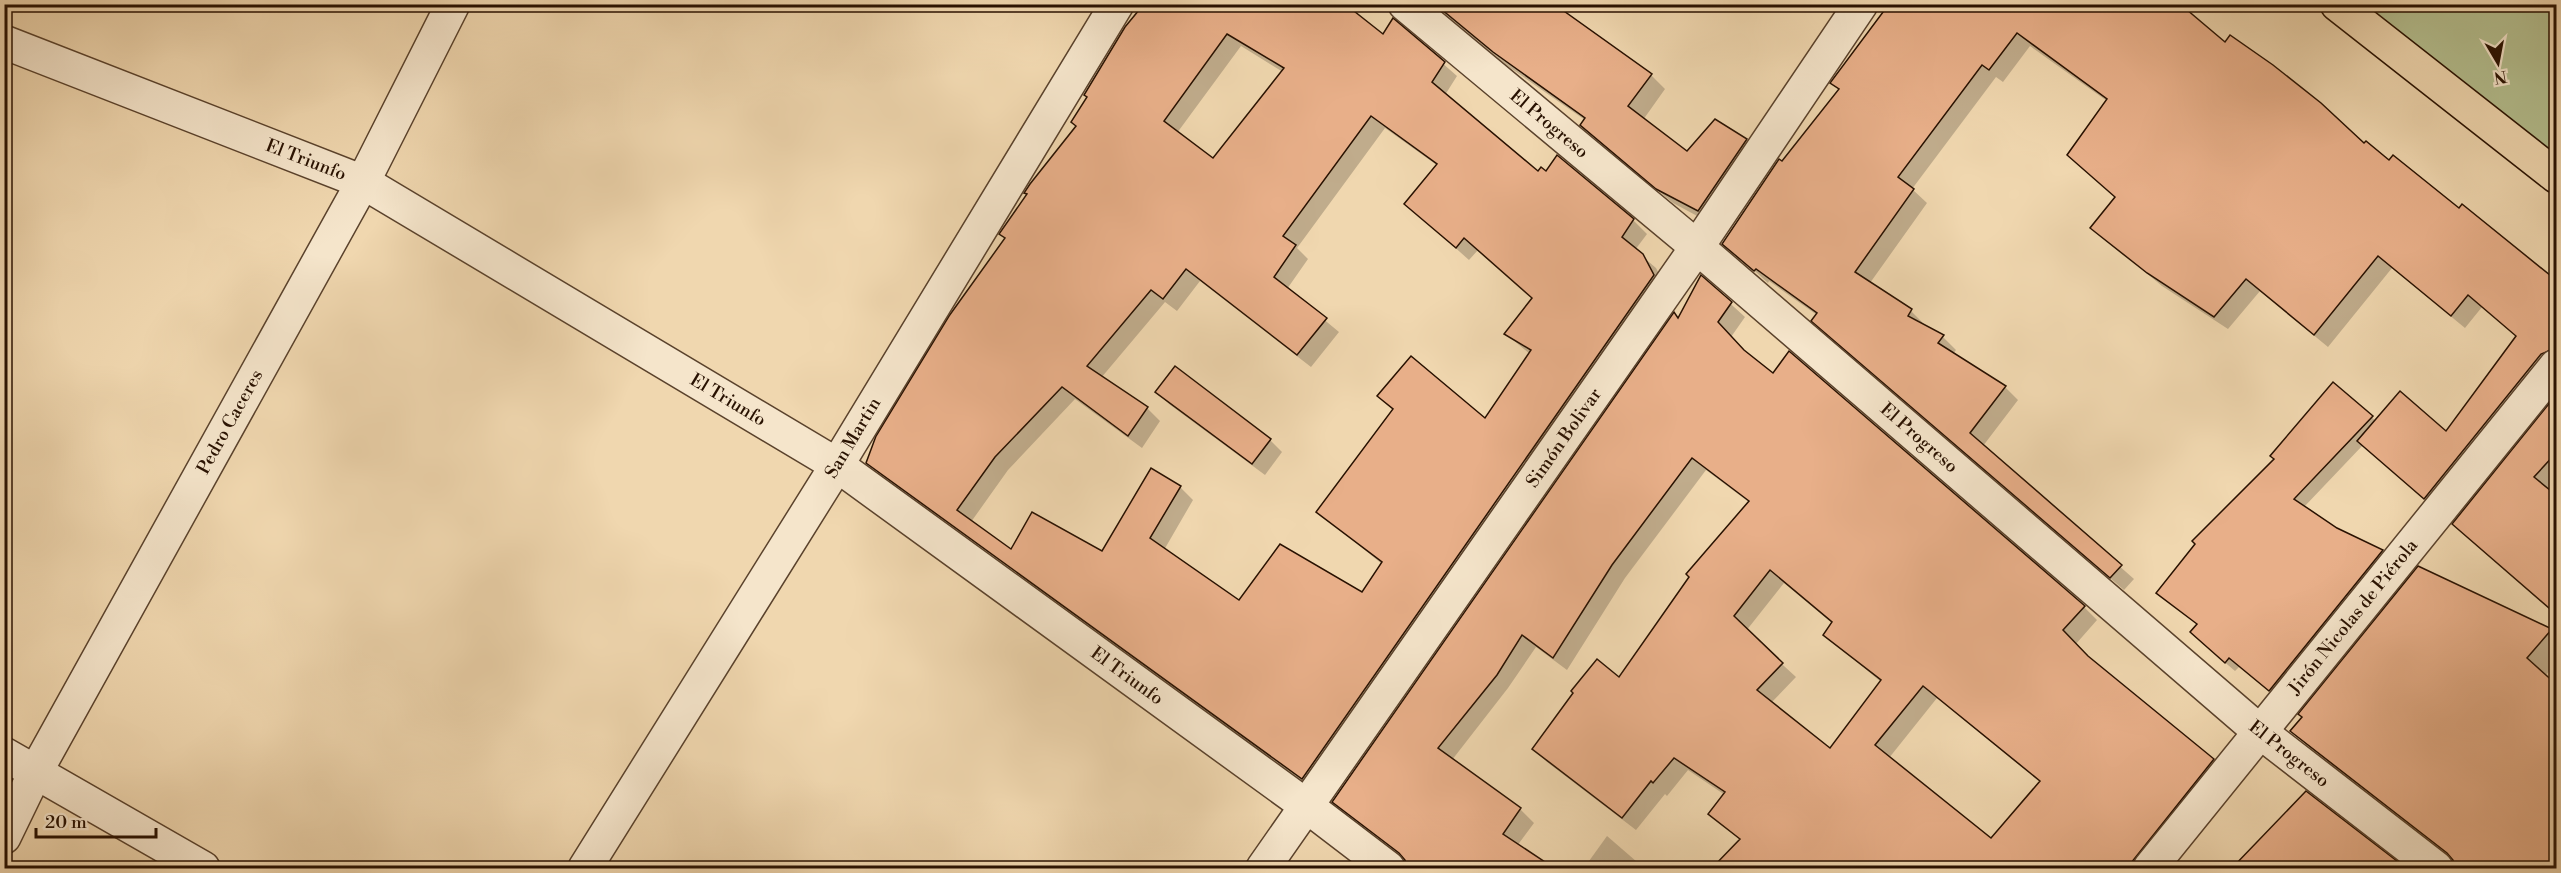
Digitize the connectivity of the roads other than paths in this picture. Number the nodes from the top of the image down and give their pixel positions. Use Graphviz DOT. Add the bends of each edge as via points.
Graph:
graph roads {
  1 [pos="453,4"];
  2 [pos="1117,4"];
  3 [pos="1405,4"];
  4 [pos="1861,4"];
  5 [pos="2337,4"];
  6 [pos="4,42"];
  7 [pos="2556,176"];
  8 [pos="363,182"];
  9 [pos="1697,247"];
  10 [pos="2556,366"];
  11 [pos="837,465"];
  12 [pos="2259,731"];
  13 [pos="4,754"];
  14 [pos="35,773"];
  15 [pos="1308,807"];
  16 [pos="4,837"];
  17 [pos="203,868"];
  18 [pos="585,868"];
  19 [pos="1263,868"];
  20 [pos="1388,868"];
  21 [pos="2150,868"];
  22 [pos="2436,868"];
  1 -- 8 [label="street, Pedro Caceres"];
  2 -- 11 [label="street, San Martin"];
  3 -- 9 [label="street, El Progreso"];
  4 -- 9 [label="street, Simón Bolivar"];
  5 -- 7 [label="main road"];
  6 -- 8 [label="street, El Triunfo"];
  8 -- 11 [label="street, El Triunfo"];
  8 -- 14 [label="street, Pedro Caceres"];
  9 -- 12 [label="street, El Progreso"];
  9 -- 15 [label="street, Simón Bolivar"];
  10 -- 12 [label="street, Jirón Nicolas de Piérola"];
  11 -- 15 [label="street, El Triunfo"];
  11 -- 18 [label="street, San Martin"];
  12 -- 21 [label="street, Jirón Nicolas de Piérola"];
  12 -- 22 [label="street, El Progreso"];
  13 -- 14 [label="street"];
  14 -- 16 [label="street, Pedro Caceres"];
  14 -- 17 [label="street"];
  15 -- 19 [label="street, Simón Bolivar"];
  15 -- 20 [label="street, El Triunfo"];
}
